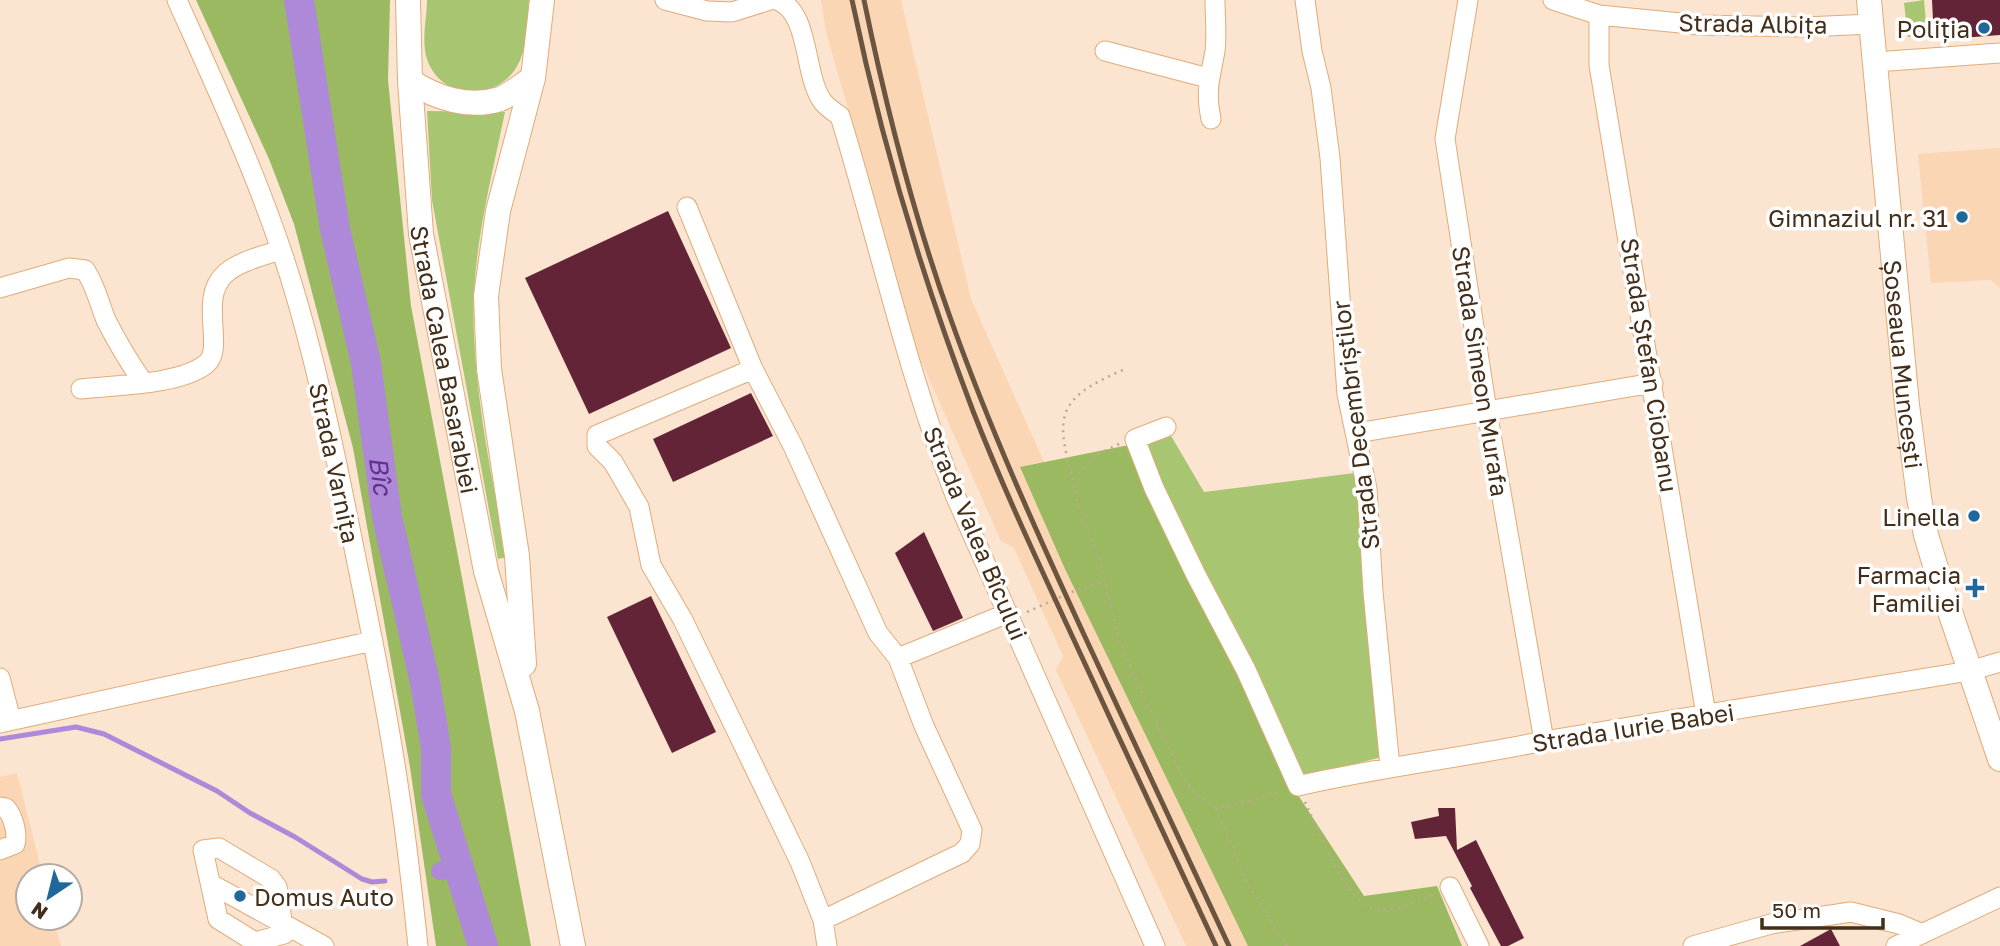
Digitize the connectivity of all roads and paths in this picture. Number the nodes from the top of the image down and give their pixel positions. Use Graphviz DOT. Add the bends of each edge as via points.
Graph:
graph roads {
  1 [pos="177,0"];
  2 [pos="408,0"];
  3 [pos="542,0"];
  4 [pos="665,0"];
  5 [pos="769,0"];
  6 [pos="777,0"];
  7 [pos="1215,0"];
  8 [pos="1305,0"];
  9 [pos="1468,0"];
  10 [pos="1553,0"];
  11 [pos="1870,12"];
  12 [pos="1599,15"];
  13 [pos="1105,51"];
  14 [pos="2000,53"];
  15 [pos="1875,62"];
  16 [pos="533,78"];
  17 [pos="1208,78"];
  18 [pos="410,80"];
  19 [pos="1211,119"];
  20 [pos="687,207"];
  21 [pos="280,250"];
  22 [pos="0,288"];
  23 [pos="753,369"];
  24 [pos="1123,370"];
  25 [pos="143,382"];
  26 [pos="1653,383"];
  27 [pos="81,389"];
  28 [pos="1487,411"];
  29 [pos="1166,427"];
  30 [pos="1357,433"];
  31 [pos="1135,439"];
  32 [pos="1075,490"];
  33 [pos="1105,581"];
  34 [pos="1010,615"];
  35 [pos="373,641"];
  36 [pos="898,658"];
  37 [pos="2000,662"];
  38 [pos="1969,671"];
  39 [pos="0,678"];
  40 [pos="527,710"];
  41 [pos="1706,715"];
  42 [pos="5,722"];
  43 [pos="1544,741"];
  44 [pos="2000,758"];
  45 [pos="1390,767"];
  46 [pos="1298,786"];
  47 [pos="0,807"];
  48 [pos="1216,808"];
  49 [pos="0,850"];
  50 [pos="211,884"];
  51 [pos="1450,887"];
  52 [pos="2000,897"];
  53 [pos="823,920"];
  54 [pos="284,925"];
  55 [pos="1922,934"];
  56 [pos="324,946"];
  57 [pos="418,946"];
  58 [pos="573,946"];
  59 [pos="827,946"];
  60 [pos="1155,946"];
  61 [pos="1287,946"];
  62 [pos="1479,946"];
  63 [pos="1693,946"];
  64 [pos="1896,946"];
  1 -- 21 [label="street, Strada Varnița" via="244,150"];
  2 -- 18 [label="main road, Strada Calea Basarabiei"];
  3 -- 16 [label="main road, Strada Calea Basarabiei"];
  4 -- 5 [label="street" via="732,12"];
  6 -- 34 [label="street, Strada Valea Bîcului" via="792,11 818,92 839,116 938,450"];
  7 -- 17 [label="street" via="1215,49"];
  8 -- 30 [label="street, Strada Decembriștilor" via="1326,121 1341,337"];
  9 -- 28 [label="street, Strada Simeon Murafa" via="1445,139"];
  10 -- 12 [label="street, Strada Albița"];
  11 -- 12 [label="street, Strada Albița" via="1805,27 1714,26"];
  11 -- 15 [label="main road, Șoseaua Muncești"];
  12 -- 26 [label="street, Strada Ștefan Ciobanu" via="1599,65"];
  13 -- 17 [label="street"];
  14 -- 15 [label="street"];
  15 -- 38 [label="main road, Șoseaua Muncești" via="1919,498 1926,535"];
  16 -- 18 [label="main road" via="502,99 476,103 428,92"];
  16 -- 40 [label="main road, Strada Calea Basarabiei" via="498,211 486,296 490,383 517,556"];
  17 -- 19 [label="street"];
  18 -- 40 [label="main road, Strada Calea Basarabiei" via="421,234 486,571"];
  20 -- 23 [label="street"];
  21 -- 25 [label="street" via="230,270 217,285 211,307 212,356 207,364 184,377"];
  21 -- 35 [label="street, Strada Varnița" via="337,463"];
  22 -- 25 [label="street" via="69,268 85,270 119,346"];
  23 -- 36 [label="street" via="878,633"];
  23 -- 53 [label="street" via="597,435 597,446 613,462 639,507 651,565 683,620 800,862"];
  24 -- 32 [label="path" via="1090,386 1070,402 1063,416 1063,443"];
  25 -- 27 [label="street"];
  26 -- 28 [label="street"];
  26 -- 41 [label="street, Strada Ștefan Ciobanu"];
  28 -- 30 [label="street"];
  28 -- 43 [label="street, Strada Simeon Murafa"];
  29 -- 31 [label="street"];
  30 -- 45 [label="street, Strada Decembriștilor" via="1367,489"];
  31 -- 32 [label="path" via="1110,447 1085,464"];
  31 -- 46 [label="street"];
  32 -- 33 [label="path"];
  33 -- 34 [label="path"];
  33 -- 48 [label="path" via="1118,636 1176,767 1196,794"];
  34 -- 36 [label="street"];
  34 -- 60 [label="street, Strada Valea Bîcului"];
  35 -- 42 [label="street"];
  35 -- 57 [label="street, Strada Varnița" via="401,802"];
  36 -- 53 [label="street" via="971,830 970,845"];
  37 -- 38 [label="street, Strada Iurie Babei"];
  38 -- 41 [label="street, Strada Iurie Babei"];
  38 -- 44 [label="main road, Șoseaua Muncești"];
  39 -- 42 [label="street"];
  40 -- 58 [label="main road, Strada Calea Basarabiei"];
  41 -- 43 [label="street, Strada Iurie Babei"];
  43 -- 45 [label="street, Strada Iurie Babei"];
  45 -- 46 [label="street, Strada Iurie Babei"];
  46 -- 48 [label="path"];
  46 -- 51 [label="path" via="1355,899 1372,908 1387,909"];
  47 -- 49 [label="street" via="10,813 17,837 15,844"];
  48 -- 61 [label="path" via="1246,881"];
  50 -- 54 [label="street"];
  50 -- 54 [label="street" via="218,919 255,942 284,934"];
  50 -- 54 [label="street" via="203,850 219,848 271,879 277,887"];
  51 -- 62 [label="street"];
  52 -- 55 [label="street"];
  53 -- 59 [label="street"];
  54 -- 56 [label="street"];
  55 -- 63 [label="street" via="1850,912 1771,925"];
  55 -- 64 [label="street"];
}
